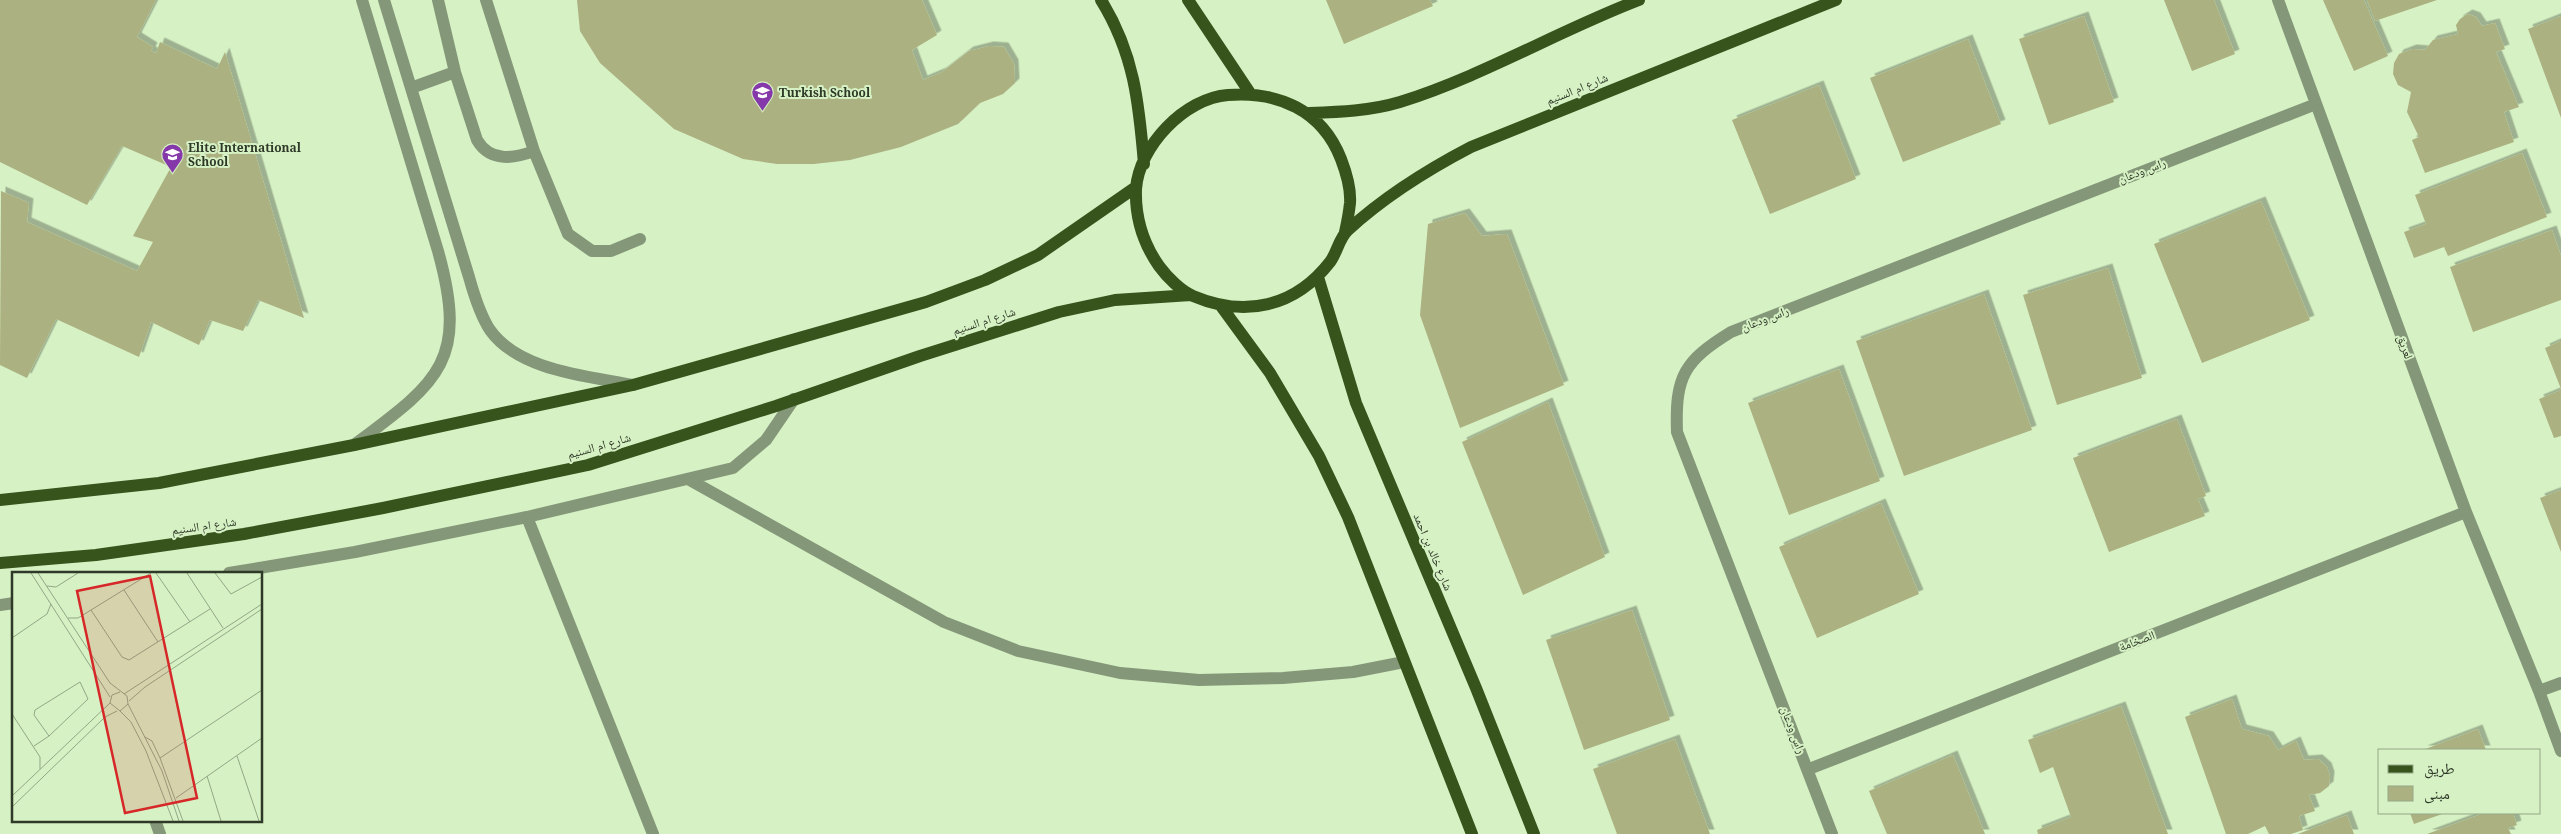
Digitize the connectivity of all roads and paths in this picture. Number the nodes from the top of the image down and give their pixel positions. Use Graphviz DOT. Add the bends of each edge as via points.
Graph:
graph roads {
  1 [pos="362,0"];
  2 [pos="384,0"];
  3 [pos="438,0"];
  4 [pos="486,0"];
  5 [pos="1101,0"];
  6 [pos="1188,0"];
  7 [pos="1639,0"];
  8 [pos="1836,0"];
  9 [pos="2278,0"];
  10 [pos="456,72"];
  11 [pos="411,88"];
  12 [pos="1250,93"];
  13 [pos="2316,104"];
  14 [pos="1309,113"];
  15 [pos="534,151"];
  16 [pos="1144,164"];
  17 [pos="1136,187"];
  18 [pos="1345,232"];
  19 [pos="640,239"];
  20 [pos="1318,277"];
  21 [pos="1191,295"];
  22 [pos="1222,306"];
  23 [pos="633,385"];
  24 [pos="794,399"];
  25 [pos="354,445"];
  26 [pos="688,480"];
  27 [pos="0,500"];
  28 [pos="2466,512"];
  29 [pos="527,517"];
  30 [pos="0,563"];
  31 [pos="235,572"];
  32 [pos="1404,662"];
  33 [pos="2561,683"];
  34 [pos="2540,691"];
  35 [pos="2561,751"];
  36 [pos="1809,769"];
  37 [pos="653,834"];
  38 [pos="1472,834"];
  39 [pos="1534,834"];
  40 [pos="1832,834"];
  1 -- 25 [label="street" via="441,259 451,315 447,350 433,378 409,404"];
  2 -- 11 [label="street"];
  3 -- 10 [label="street"];
  4 -- 15 [label="street"];
  5 -- 16 [label="main road" via="1126,51 1134,78"];
  6 -- 12 [label="main road"];
  7 -- 14 [label="main road" via="1440,88 1398,102 1352,111"];
  8 -- 18 [label="main road, شارع ام السنيم" via="1471,147 1427,170 1387,197"];
  9 -- 13 [label="street, لعريق"];
  10 -- 11 [label="street"];
  10 -- 15 [label="street" via="482,148 500,157 519,157"];
  11 -- 23 [label="street" via="479,308 491,331 516,354 544,368"];
  12 -- 14 [label="main road" via="1285,102"];
  12 -- 16 [label="main road" via="1218,96 1188,108 1163,129"];
  13 -- 28 [label="street, لعريق"];
  13 -- 36 [label="street, راس ودعان" via="1731,332 1702,349 1684,372 1676,402 1677,432"];
  14 -- 18 [label="main road" via="1334,141 1346,172 1350,202"];
  15 -- 19 [label="street" via="568,234 576,242 592,251 611,251"];
  16 -- 17 [label="main road"];
  17 -- 21 [label="main road" via="1137,218 1147,249 1166,275"];
  17 -- 23 [label="main road" via="1038,255 985,280 926,302"];
  18 -- 20 [label="main road" via="1335,256"];
  20 -- 22 [label="main road" via="1290,297 1257,307"];
  20 -- 39 [label="main road, شارع خالد بن احمد" via="1356,403"];
  21 -- 22 [label="main road"];
  21 -- 24 [label="main road, شارع ام السنيم" via="1115,300 1059,312"];
  22 -- 32 [label="main road" via="1270,373 1319,456 1348,518"];
  23 -- 25 [label="main road"];
  24 -- 26 [label="street" via="766,440 751,455 732,468"];
  24 -- 30 [label="main road, شارع ام السنيم" via="588,465 382,508 244,534 106,554"];
  25 -- 27 [label="main road" via="159,483"];
  26 -- 29 [label="street"];
  26 -- 32 [label="street" via="944,622 1018,651 1120,673 1199,680 1353,672"];
  28 -- 34 [label="street, لعريق"];
  28 -- 36 [label="street, الصخامة"];
  29 -- 31 [label="street" via="355,552"];
  29 -- 37 [label="street"];
  32 -- 38 [label="main road"];
  33 -- 34 [label="street"];
  34 -- 35 [label="street, لعريق"];
  36 -- 40 [label="street, راس ودعان"];
}
